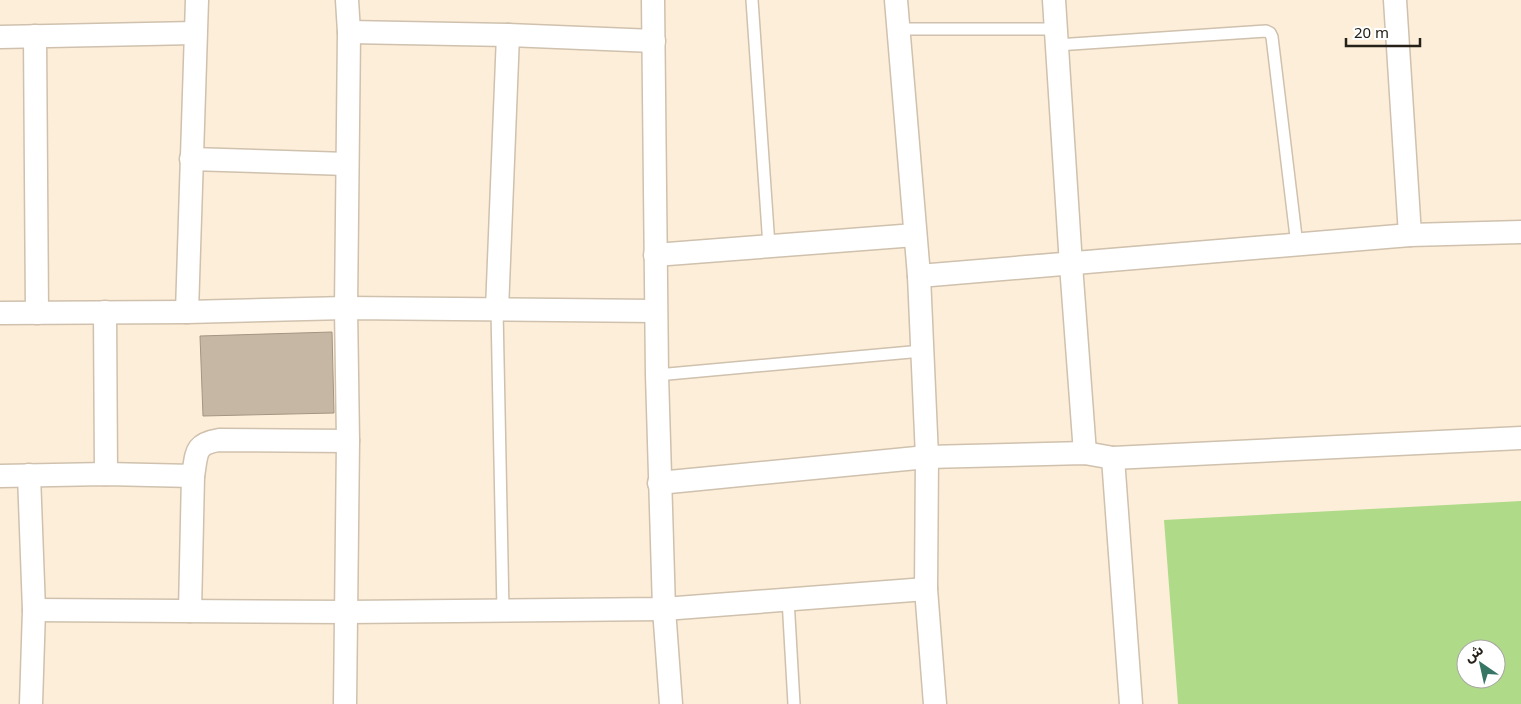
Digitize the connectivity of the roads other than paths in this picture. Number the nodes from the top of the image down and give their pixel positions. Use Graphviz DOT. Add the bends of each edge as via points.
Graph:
graph roads {
  1 [pos="197,0"];
  2 [pos="347,0"];
  3 [pos="653,0"];
  4 [pos="752,0"];
  5 [pos="896,0"];
  6 [pos="1054,0"];
  7 [pos="1396,0"];
  8 [pos="898,29"];
  9 [pos="195,32"];
  10 [pos="349,32"];
  11 [pos="508,35"];
  12 [pos="35,36"];
  13 [pos="0,37"];
  14 [pos="1056,37"];
  15 [pos="654,41"];
  16 [pos="191,159"];
  17 [pos="347,164"];
  18 [pos="1521,232"];
  19 [pos="915,235"];
  20 [pos="1410,235"];
  21 [pos="1297,245"];
  22 [pos="769,246"];
  23 [pos="655,255"];
  24 [pos="1071,265"];
  25 [pos="919,276"];
  26 [pos="346,308"];
  27 [pos="497,310"];
  28 [pos="655,311"];
  29 [pos="105,312"];
  30 [pos="187,312"];
  31 [pos="0,313"];
  32 [pos="38,313"];
  33 [pos="922,351"];
  34 [pos="657,375"];
  35 [pos="1521,438"];
  36 [pos="348,441"];
  37 [pos="1086,453"];
  38 [pos="927,457"];
  39 [pos="1113,458"];
  40 [pos="106,474"];
  41 [pos="29,475"];
  42 [pos="0,476"];
  43 [pos="193,476"];
  44 [pos="659,483"];
  45 [pos="926,589"];
  46 [pos="788,599"];
  47 [pos="664,609"];
  48 [pos="34,610"];
  49 [pos="190,611"];
  50 [pos="503,611"];
  51 [pos="346,612"];
  52 [pos="31,704"];
  53 [pos="345,704"];
  54 [pos="671,704"];
  55 [pos="794,704"];
  56 [pos="935,704"];
  57 [pos="1131,704"];
  1 -- 9 [label="street"];
  2 -- 10 [label="street"];
  3 -- 15 [label="street"];
  4 -- 22 [label="lane"];
  5 -- 8 [label="street"];
  6 -- 14 [label="street"];
  7 -- 20 [label="street"];
  8 -- 14 [label="lane"];
  8 -- 19 [label="street"];
  9 -- 12 [label="street"];
  9 -- 16 [label="street"];
  10 -- 11 [label="street"];
  10 -- 17 [label="street"];
  11 -- 15 [label="street"];
  11 -- 27 [label="street"];
  12 -- 13 [label="street"];
  12 -- 32 [label="street"];
  14 -- 21 [label="lane" via="1270,33"];
  14 -- 24 [label="street"];
  15 -- 23 [label="street"];
  16 -- 17 [label="street"];
  16 -- 30 [label="street"];
  17 -- 26 [label="street"];
  18 -- 20 [label="street"];
  19 -- 22 [label="street"];
  19 -- 25 [label="street"];
  20 -- 21 [label="street"];
  21 -- 24 [label="street"];
  22 -- 23 [label="street"];
  23 -- 28 [label="street"];
  24 -- 25 [label="street"];
  24 -- 37 [label="street"];
  25 -- 33 [label="street"];
  26 -- 27 [label="street"];
  26 -- 30 [label="street"];
  26 -- 36 [label="street"];
  27 -- 28 [label="street"];
  27 -- 50 [label="lane"];
  28 -- 34 [label="street"];
  29 -- 30 [label="street"];
  29 -- 32 [label="street"];
  29 -- 40 [label="street"];
  31 -- 32 [label="street"];
  33 -- 34 [label="lane"];
  33 -- 38 [label="street"];
  34 -- 44 [label="street"];
  35 -- 39 [label="street"];
  36 -- 43 [label="street" via="206,442 197,451"];
  36 -- 51 [label="street"];
  37 -- 38 [label="street"];
  37 -- 39 [label="street"];
  38 -- 44 [label="street"];
  38 -- 45 [label="street"];
  39 -- 57 [label="street"];
  40 -- 41 [label="street"];
  40 -- 43 [label="street"];
  41 -- 42 [label="street"];
  41 -- 48 [label="street"];
  43 -- 49 [label="street"];
  44 -- 47 [label="street"];
  45 -- 46 [label="street"];
  45 -- 56 [label="street"];
  46 -- 47 [label="street"];
  46 -- 55 [label="lane"];
  47 -- 50 [label="street"];
  47 -- 54 [label="street"];
  48 -- 49 [label="street"];
  48 -- 52 [label="street"];
  49 -- 51 [label="street"];
  50 -- 51 [label="street"];
  51 -- 53 [label="street"];
}
